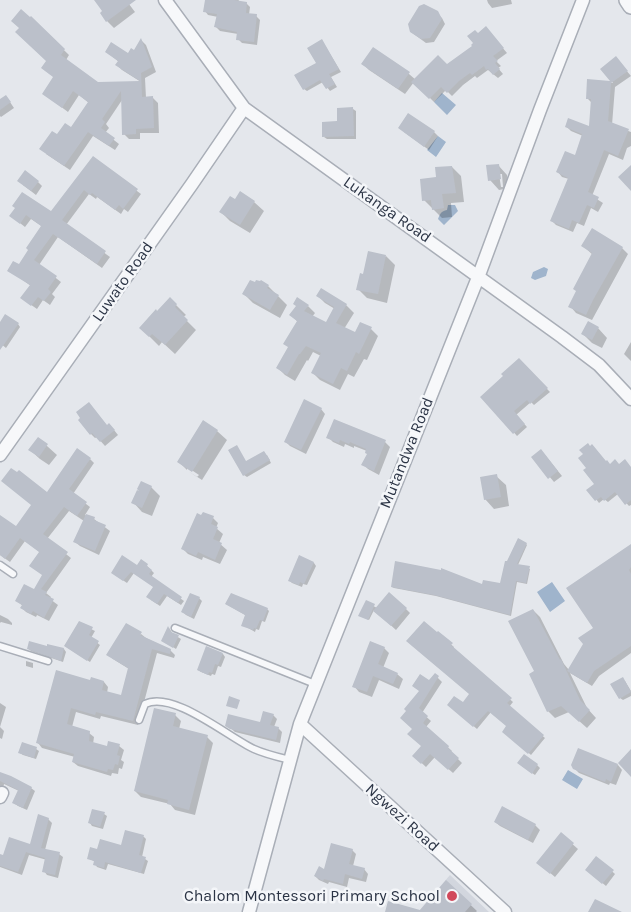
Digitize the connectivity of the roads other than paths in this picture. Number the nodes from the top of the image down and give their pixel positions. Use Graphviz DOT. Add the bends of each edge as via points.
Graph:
graph roads {
  1 [pos="165,0"];
  2 [pos="583,0"];
  3 [pos="627,0"];
  4 [pos="631,6"];
  5 [pos="244,108"];
  6 [pos="478,276"];
  7 [pos="631,399"];
  8 [pos="0,455"];
  9 [pos="0,565"];
  10 [pos="13,574"];
  11 [pos="175,628"];
  12 [pos="0,646"];
  13 [pos="48,661"];
  14 [pos="315,684"];
  15 [pos="139,720"];
  16 [pos="300,724"];
  17 [pos="290,760"];
  18 [pos="249,912"];
  19 [pos="505,912"];
  1 -- 5 [label="street, Lukanga Road"];
  2 -- 6 [label="street, Mutandwa Road"];
  3 -- 4 [label="street"];
  5 -- 6 [label="street, Lukanga Road"];
  5 -- 8 [label="street, Luwato Road"];
  6 -- 7 [label="street, Lukanga Road" via="599,365"];
  6 -- 14 [label="street, Mutandwa Road"];
  9 -- 10 [label="lane"];
  11 -- 14 [label="lane"];
  12 -- 13 [label="lane"];
  14 -- 16 [label="street, Mutandwa Road"];
  15 -- 17 [label="lane" via="145,704 167,702 253,748"];
  16 -- 17 [label="street, Mutandwa Road"];
  16 -- 19 [label="street, Ngwezi Road"];
  17 -- 18 [label="street, Mutandwa Road"];
}
